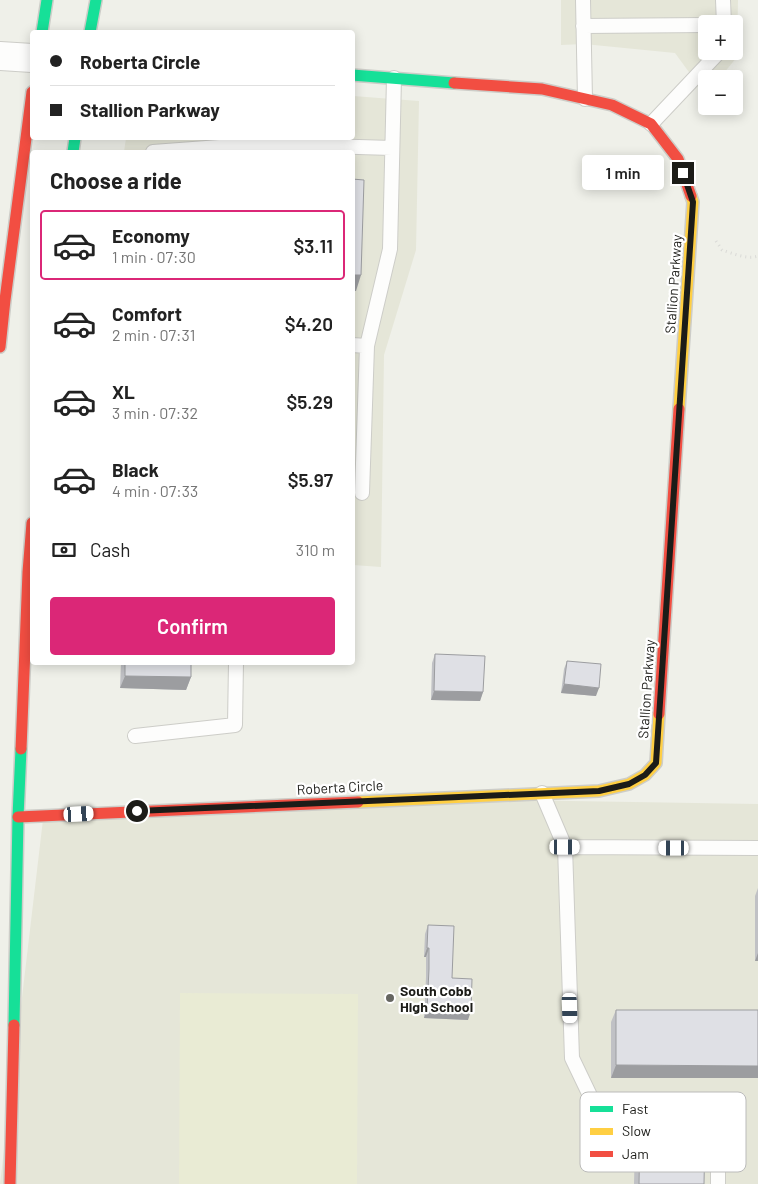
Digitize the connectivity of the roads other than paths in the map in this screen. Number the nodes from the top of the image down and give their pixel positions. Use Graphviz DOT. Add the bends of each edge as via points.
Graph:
graph roads {
  1 [pos="47,0"];
  2 [pos="96,0"];
  3 [pos="583,0"];
  4 [pos="724,0"];
  5 [pos="724,15"];
  6 [pos="698,25"];
  7 [pos="584,26"];
  8 [pos="42,30"];
  9 [pos="90,30"];
  10 [pos="0,56"];
  11 [pos="30,58"];
  12 [pos="711,60"];
  13 [pos="355,74"];
  14 [pos="394,78"];
  15 [pos="585,99"];
  16 [pos="30,104"];
  17 [pos="651,124"];
  18 [pos="258,140"];
  19 [pos="392,148"];
  20 [pos="170,150"];
  21 [pos="5,257"];
  22 [pos="355,345"];
  23 [pos="367,346"];
  24 [pos="0,347"];
  25 [pos="362,493"];
  26 [pos="30,586"];
  27 [pos="29,617"];
  28 [pos="236,665"];
  29 [pos="135,736"];
  30 [pos="656,763"];
  31 [pos="542,793"];
  32 [pos="18,817"];
  33 [pos="565,847"];
  34 [pos="758,848"];
  35 [pos="8,965"];
  36 [pos="588,1092"];
  37 [pos="10,1184"];
  1 -- 8 [label="street"];
  2 -- 9 [label="street"];
  3 -- 7 [label="lane"];
  4 -- 5 [label="lane"];
  6 -- 7 [label="lane"];
  7 -- 15 [label="lane"];
  10 -- 11 [label="street"];
  12 -- 17 [label="lane"];
  13 -- 14 [label="street, Stallion Parkway"];
  14 -- 15 [label="street, Stallion Parkway" via="542,90"];
  14 -- 19 [label="lane"];
  15 -- 17 [label="street, Stallion Parkway" via="612,105"];
  16 -- 21 [label="street"];
  17 -- 30 [label="street, Stallion Parkway" via="678,159 693,202"];
  18 -- 19 [label="lane"];
  18 -- 20 [label="lane"];
  19 -- 23 [label="lane" via="390,249"];
  21 -- 24 [label="street"];
  22 -- 23 [label="lane"];
  23 -- 25 [label="lane"];
  26 -- 27 [label="street"];
  27 -- 32 [label="street"];
  28 -- 29 [label="lane" via="235,725"];
  30 -- 31 [label="street, Roberta Circle" via="645,775 629,784 599,791"];
  31 -- 32 [label="street, Roberta Circle"];
  31 -- 33 [label="lane"];
  32 -- 35 [label="street"];
  33 -- 34 [label="lane"];
  33 -- 36 [label="lane" via="572,1058"];
  35 -- 37 [label="street"];
}
